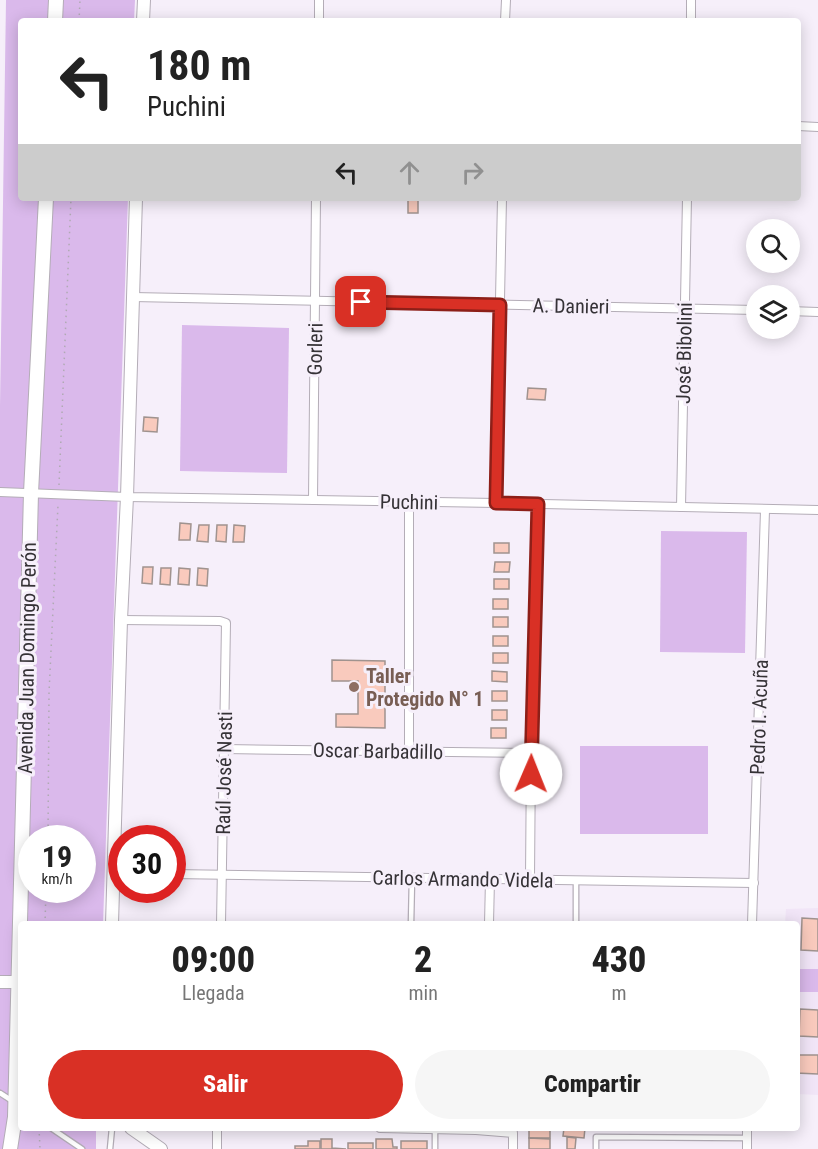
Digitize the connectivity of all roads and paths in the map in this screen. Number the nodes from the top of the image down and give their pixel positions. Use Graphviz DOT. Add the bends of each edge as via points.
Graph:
graph roads {
  1 [pos="56,0"];
  2 [pos="80,0"];
  3 [pos="144,0"];
  4 [pos="319,0"];
  5 [pos="506,0"];
  6 [pos="691,0"];
  7 [pos="55,18"];
  8 [pos="79,18"];
  9 [pos="143,18"];
  10 [pos="319,18"];
  11 [pos="506,18"];
  12 [pos="691,18"];
  13 [pos="801,126"];
  14 [pos="818,127"];
  15 [pos="46,201"];
  16 [pos="71,201"];
  17 [pos="136,201"];
  18 [pos="316,201"];
  19 [pos="502,201"];
  20 [pos="687,201"];
  21 [pos="133,297"];
  22 [pos="315,301"];
  23 [pos="500,305"];
  24 [pos="685,309"];
  25 [pos="746,310"];
  26 [pos="800,311"];
  27 [pos="818,312"];
  28 [pos="0,492"];
  29 [pos="31,493"];
  30 [pos="58,494"];
  31 [pos="127,497"];
  32 [pos="313,501"];
  33 [pos="409,502"];
  34 [pos="496,503"];
  35 [pos="538,504"];
  36 [pos="681,507"];
  37 [pos="765,510"];
  38 [pos="818,510"];
  39 [pos="121,620"];
  40 [pos="225,749"];
  41 [pos="409,751"];
  42 [pos="531,753"];
  43 [pos="48,825"];
  44 [pos="119,825"];
  45 [pos="186,874"];
  46 [pos="222,875"];
  47 [pos="412,878"];
  48 [pos="490,879"];
  49 [pos="531,879"];
  50 [pos="576,880"];
  51 [pos="754,883"];
  52 [pos="46,903"];
  53 [pos="114,903"];
  54 [pos="21,921"];
  55 [pos="45,921"];
  56 [pos="112,921"];
  57 [pos="221,921"];
  58 [pos="411,921"];
  59 [pos="489,921"];
  60 [pos="576,921"];
  61 [pos="752,921"];
  62 [pos="0,982"];
  63 [pos="18,982"];
  64 [pos="18,1067"];
  65 [pos="0,1093"];
  66 [pos="17,1109"];
  67 [pos="19,1131"];
  68 [pos="39,1131"];
  69 [pos="55,1131"];
  70 [pos="112,1131"];
  71 [pos="135,1131"];
  72 [pos="217,1131"];
  73 [pos="435,1131"];
  74 [pos="488,1131"];
  75 [pos="747,1131"];
  76 [pos="747,1138"];
  77 [pos="10,1149"];
  78 [pos="20,1149"];
  79 [pos="40,1149"];
  80 [pos="82,1149"];
  81 [pos="110,1149"];
  82 [pos="161,1149"];
  83 [pos="217,1149"];
  84 [pos="435,1149"];
  85 [pos="513,1149"];
  86 [pos="596,1149"];
  87 [pos="747,1149"];
  1 -- 7 [label="main road"];
  2 -- 8 [label="path"];
  3 -- 9 [label="main road"];
  4 -- 10 [label="street"];
  5 -- 11 [label="street"];
  6 -- 12 [label="street"];
  13 -- 14 [label="street"];
  15 -- 29 [label="main road, Avenida Juan Domingo Perón"];
  16 -- 30 [label="path"];
  17 -- 21 [label="main road"];
  18 -- 22 [label="street, Gorleri"];
  19 -- 23 [label="street"];
  20 -- 24 [label="street, José Bibolini"];
  21 -- 22 [label="street, A. Danieri"];
  21 -- 31 [label="main road"];
  22 -- 23 [label="street, A. Danieri"];
  22 -- 32 [label="street, Gorleri"];
  23 -- 24 [label="street, A. Danieri"];
  23 -- 34 [label="street"];
  24 -- 25 [label="street, A. Danieri"];
  24 -- 36 [label="street, José Bibolini"];
  26 -- 27 [label="street"];
  28 -- 29 [label="street, Puchini"];
  29 -- 30 [label="street, Puchini"];
  29 -- 54 [label="main road, Avenida Juan Domingo Perón"];
  30 -- 31 [label="street, Puchini"];
  30 -- 43 [label="path" via="49,693"];
  31 -- 32 [label="street, Puchini"];
  31 -- 39 [label="main road"];
  32 -- 33 [label="street, Puchini"];
  33 -- 34 [label="street, Puchini"];
  33 -- 41 [label="street"];
  34 -- 35 [label="street, Puchini"];
  35 -- 36 [label="street, Puchini"];
  35 -- 42 [label="street"];
  36 -- 37 [label="street, Puchini"];
  37 -- 38 [label="street, Puchini"];
  37 -- 51 [label="street, Pedro I. Acuña"];
  39 -- 40 [label="street, Raúl José Nasti" via="226,623"];
  39 -- 44 [label="main road"];
  40 -- 41 [label="street, Oscar Barbadillo"];
  40 -- 46 [label="street, Raúl José Nasti"];
  41 -- 42 [label="street, Oscar Barbadillo"];
  42 -- 49 [label="street"];
  45 -- 46 [label="street, Carlos Armando Videla"];
  46 -- 47 [label="street, Carlos Armando Videla"];
  46 -- 57 [label="street, Raúl José Nasti"];
  47 -- 48 [label="street, Carlos Armando Videla"];
  47 -- 58 [label="lane"];
  48 -- 49 [label="street, Carlos Armando Videla"];
  48 -- 59 [label="street"];
  49 -- 50 [label="street, Carlos Armando Videla"];
  50 -- 51 [label="street, Carlos Armando Videla"];
  50 -- 60 [label="lane"];
  51 -- 61 [label="street, Pedro I. Acuña"];
  52 -- 55 [label="path"];
  53 -- 56 [label="main road"];
  62 -- 63 [label="main road"];
  64 -- 66 [label="main road, Avenida Juan Domingo Perón"];
  65 -- 66 [label="lane"];
  66 -- 77 [label="main road, Avenida Juan Domingo Perón"];
  67 -- 78 [label="main road, Avenida Juan Domingo Perón"];
  68 -- 79 [label="path"];
  69 -- 80 [label="lane"];
  70 -- 81 [label="lane"];
  71 -- 82 [label="main road"];
  72 -- 83 [label="street"];
  73 -- 84 [label="lane"];
  74 -- 85 [label="street" via="513,1133"];
  75 -- 76 [label="street"];
  76 -- 86 [label="lane" via="596,1137"];
  76 -- 87 [label="street"];
}
